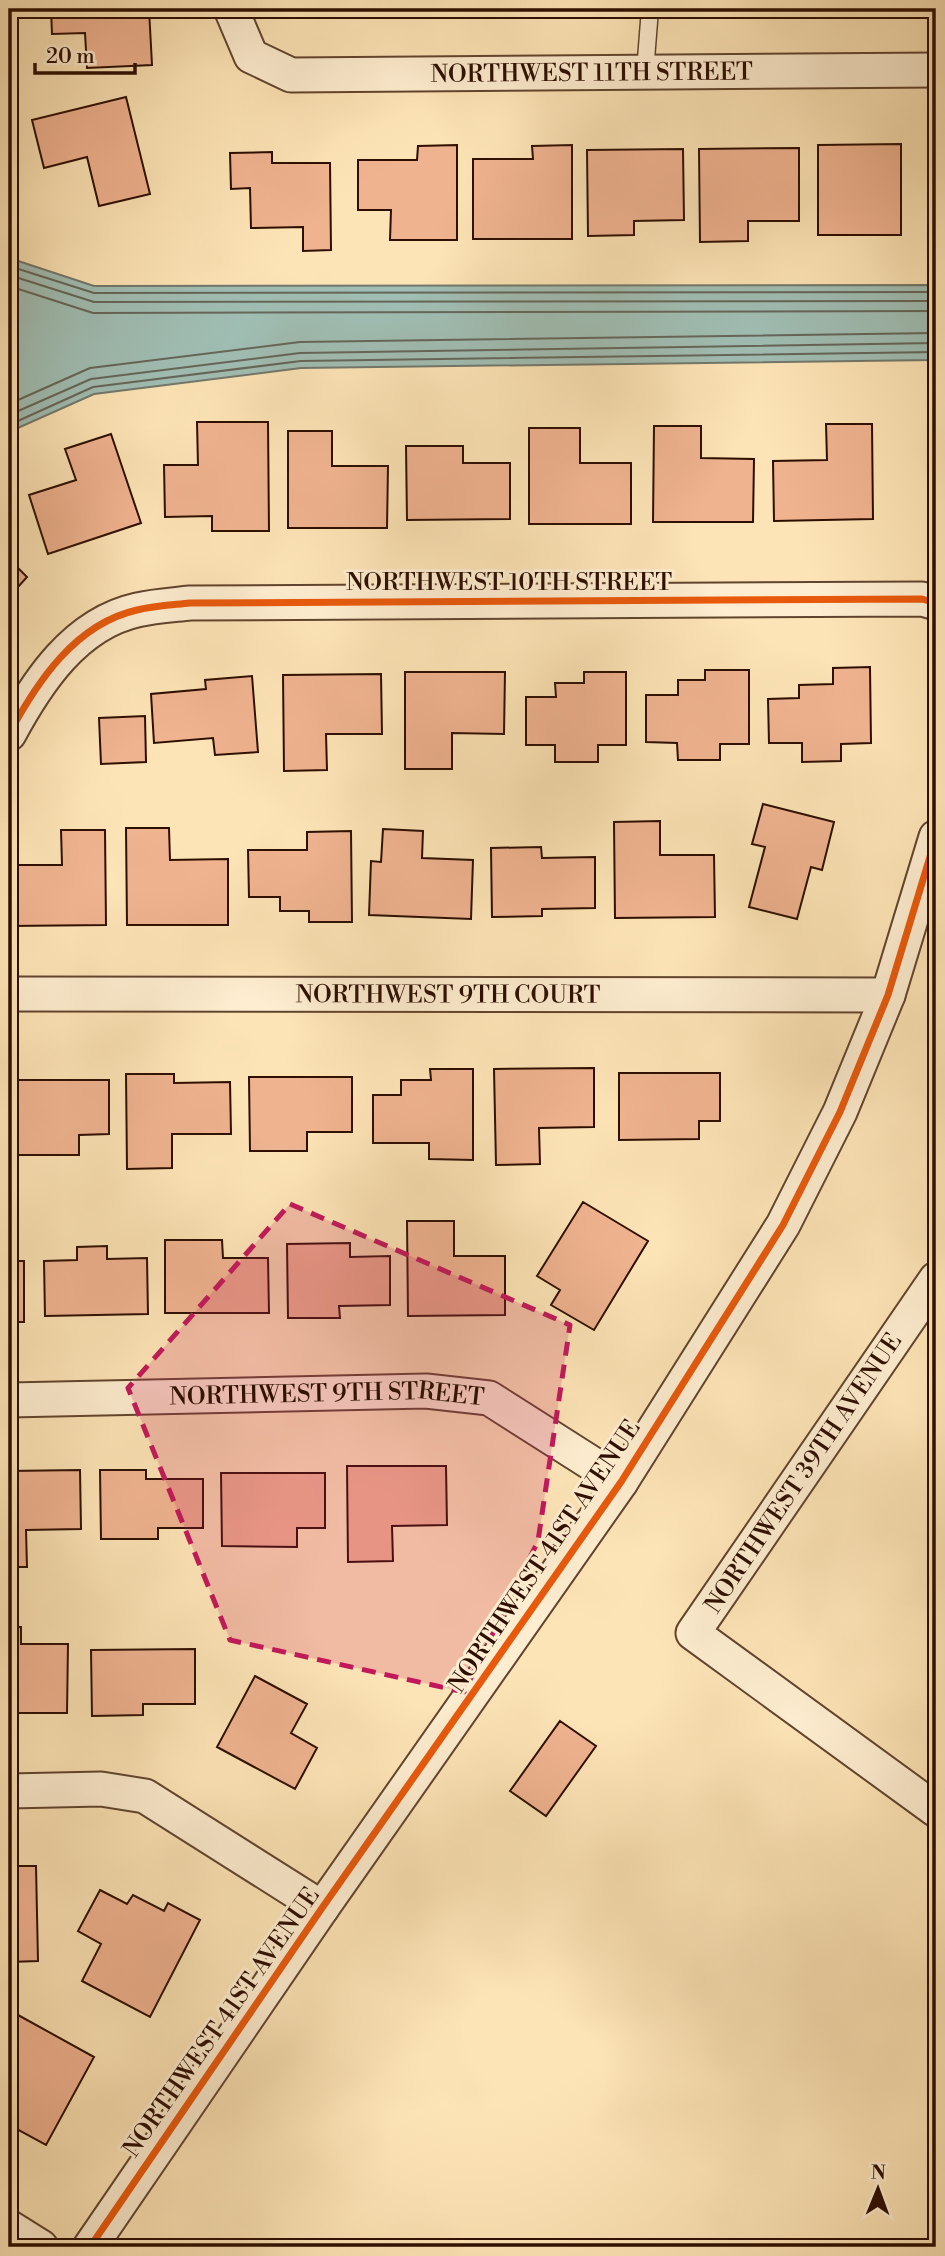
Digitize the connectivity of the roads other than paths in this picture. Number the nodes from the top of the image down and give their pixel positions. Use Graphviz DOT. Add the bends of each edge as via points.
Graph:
graph roads {
  1 [pos="231,9"];
  2 [pos="649,9"];
  3 [pos="936,70"];
  4 [pos="645,72"];
  5 [pos="936,603"];
  6 [pos="9,734"];
  7 [pos="936,837"];
  8 [pos="9,994"];
  9 [pos="888,995"];
  10 [pos="936,1279"];
  11 [pos="9,1400"];
  12 [pos="621,1482"];
  13 [pos="9,1791"];
  14 [pos="936,1810"];
  15 [pos="323,1908"];
  16 [pos="9,2227"];
  17 [pos="41,2247"];
  18 [pos="90,2247"];
  1 -- 4 [label="street, NORTHWEST 11TH STREET" via="251,56 291,75"];
  2 -- 4 [label="lane"];
  3 -- 4 [label="street, NORTHWEST 11TH STREET"];
  5 -- 6 [label="street, NORTHWEST 10TH STREET" via="922,599 190,603 134,611 86,632 51,668"];
  7 -- 9 [label="street, NORTHWEST 41ST AVENUE"];
  8 -- 9 [label="street, NORTHWEST 9TH COURT"];
  9 -- 12 [label="street, NORTHWEST 41ST AVENUE" via="840,1112 783,1225"];
  10 -- 14 [label="street, NORTHWEST 39TH AVENUE" via="693,1633"];
  11 -- 12 [label="street, NORTHWEST 9TH STREET" via="426,1391 489,1398"];
  12 -- 15 [label="street, NORTHWEST 41ST AVENUE"];
  13 -- 15 [label="street" via="101,1789 145,1796"];
  15 -- 18 [label="street, NORTHWEST 41ST AVENUE"];
  16 -- 17 [label="street"];
}
